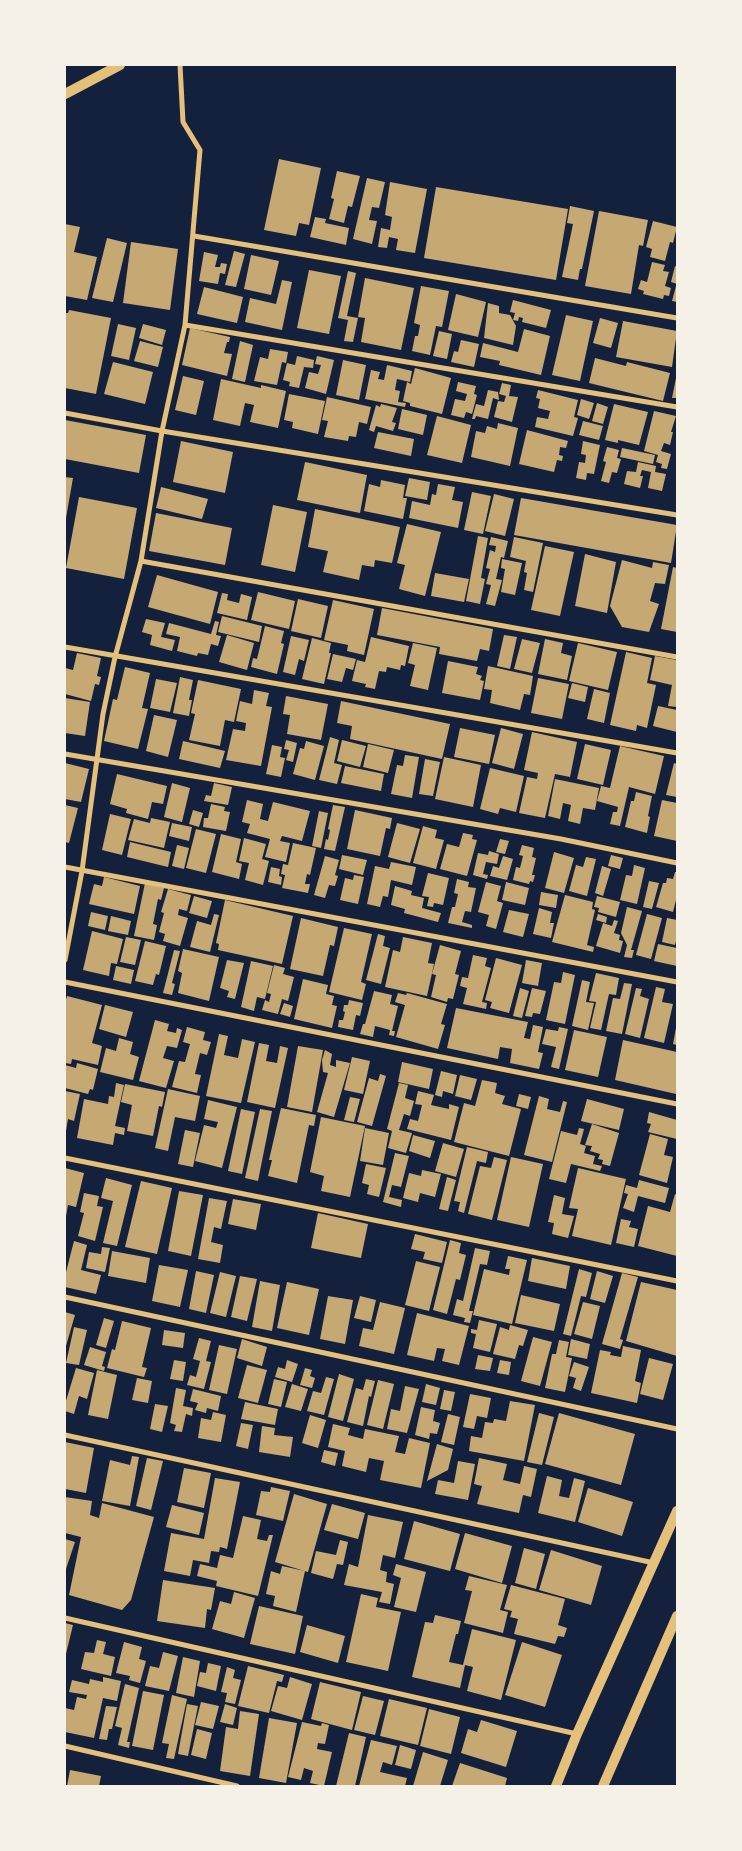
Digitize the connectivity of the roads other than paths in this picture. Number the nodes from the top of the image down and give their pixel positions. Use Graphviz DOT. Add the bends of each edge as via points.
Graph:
graph roads {
  1 [pos="120,65"];
  2 [pos="180,65"];
  3 [pos="65,94"];
  4 [pos="194,236"];
  5 [pos="677,318"];
  6 [pos="185,325"];
  7 [pos="677,407"];
  8 [pos="65,413"];
  9 [pos="162,431"];
  10 [pos="677,515"];
  11 [pos="140,561"];
  12 [pos="65,647"];
  13 [pos="114,656"];
  14 [pos="677,658"];
  15 [pos="677,753"];
  16 [pos="65,754"];
  17 [pos="98,761"];
  18 [pos="677,863"];
  19 [pos="65,867"];
  20 [pos="82,871"];
  21 [pos="65,960"];
  22 [pos="65,982"];
  23 [pos="677,982"];
  24 [pos="677,1104"];
  25 [pos="65,1158"];
  26 [pos="677,1281"];
  27 [pos="65,1297"];
  28 [pos="677,1429"];
  29 [pos="65,1436"];
  30 [pos="677,1511"];
  31 [pos="655,1563"];
  32 [pos="677,1616"];
  33 [pos="65,1618"];
  34 [pos="577,1734"];
  35 [pos="65,1746"];
  36 [pos="237,1786"];
  37 [pos="556,1786"];
  38 [pos="604,1786"];
  1 -- 3 [label="main road"];
  2 -- 4 [label="street" via="183,122 200,150"];
  4 -- 5 [label="street"];
  4 -- 6 [label="street"];
  6 -- 7 [label="street"];
  6 -- 9 [label="street"];
  8 -- 9 [label="street"];
  9 -- 10 [label="street"];
  9 -- 11 [label="street"];
  11 -- 13 [label="street"];
  11 -- 14 [label="street"];
  12 -- 13 [label="street"];
  13 -- 15 [label="street"];
  13 -- 17 [label="street"];
  16 -- 17 [label="street"];
  17 -- 18 [label="street" via="551,837"];
  17 -- 20 [label="street"];
  19 -- 20 [label="street"];
  20 -- 21 [label="street"];
  20 -- 23 [label="street"];
  22 -- 24 [label="street"];
  25 -- 26 [label="street"];
  27 -- 28 [label="street"];
  29 -- 31 [label="street"];
  30 -- 31 [label="main road"];
  31 -- 34 [label="main road"];
  32 -- 38 [label="main road"];
  33 -- 34 [label="street"];
  34 -- 37 [label="main road"];
  35 -- 36 [label="street"];
}
